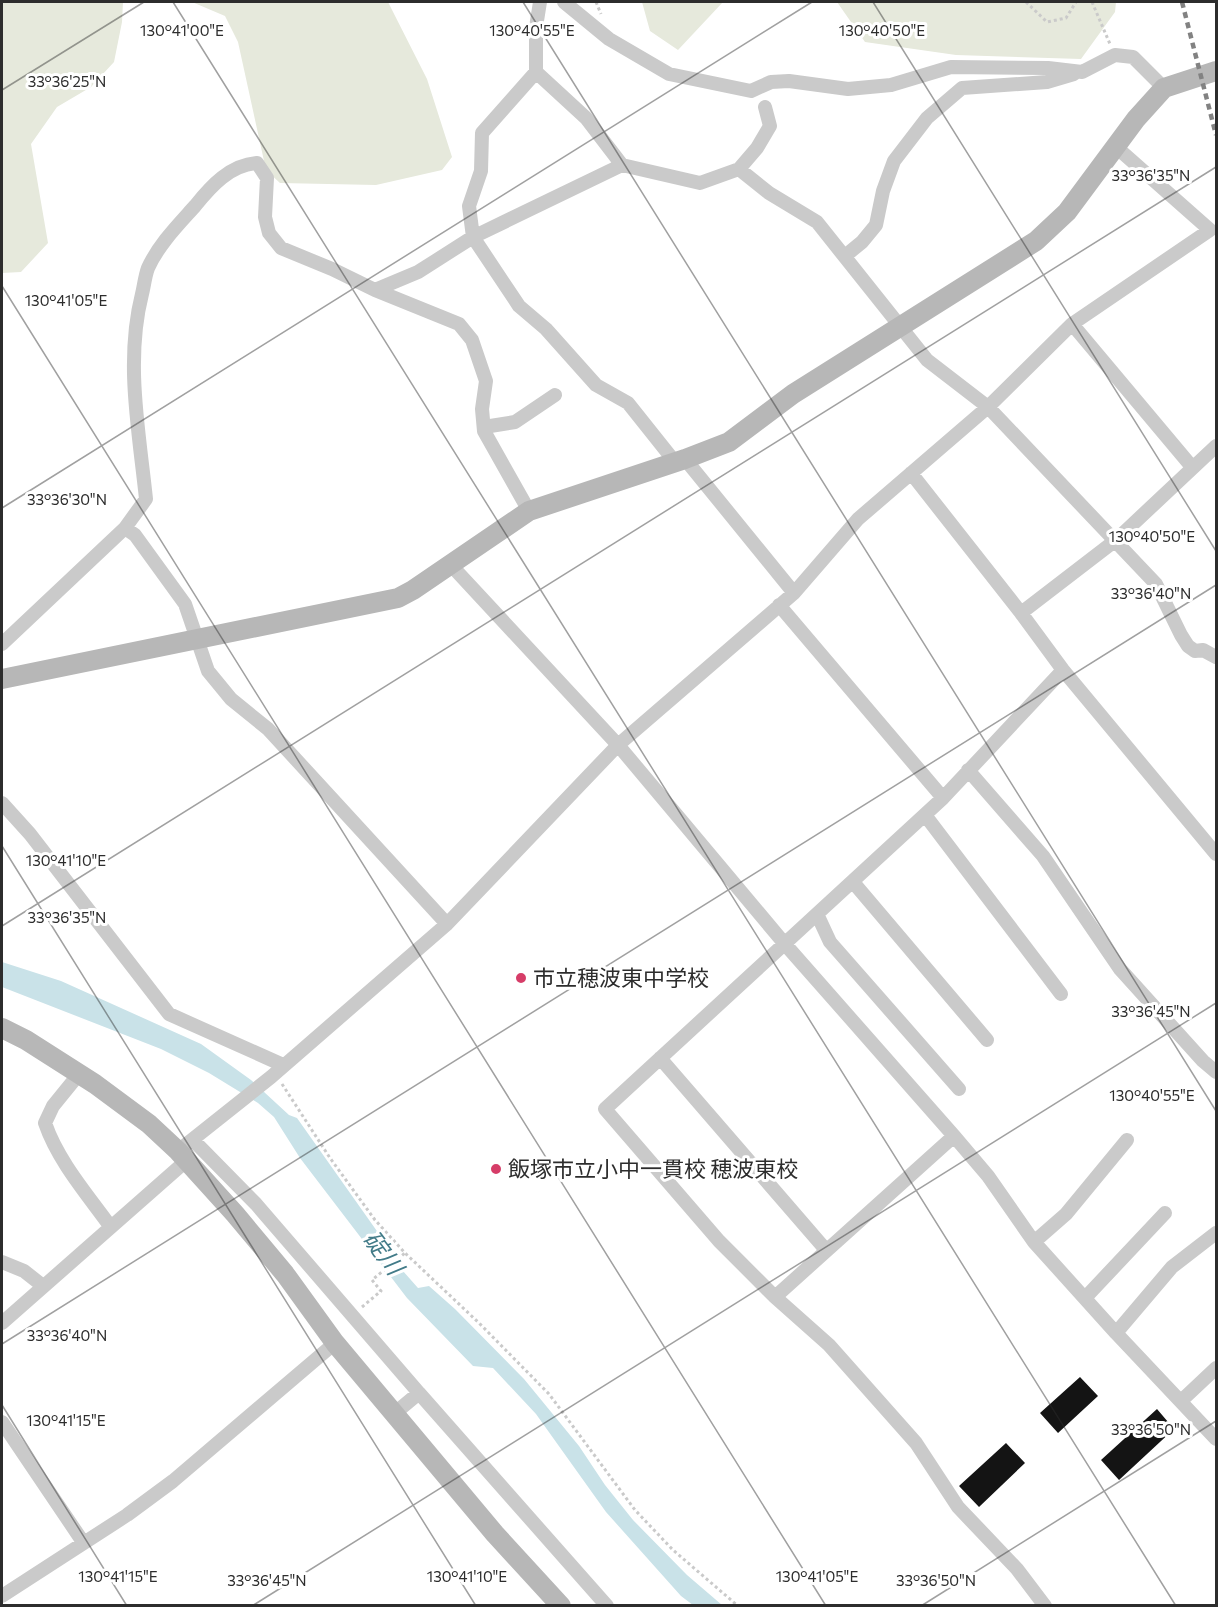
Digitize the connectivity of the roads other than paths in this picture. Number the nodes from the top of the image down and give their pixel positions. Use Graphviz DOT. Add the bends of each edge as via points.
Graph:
graph roads {
  1 [pos="540,2"];
  2 [pos="564,2"];
  3 [pos="1216,71"];
  4 [pos="536,72"];
  5 [pos="1082,72"];
  6 [pos="1164,88"];
  7 [pos="765,107"];
  8 [pos="1115,146"];
  9 [pos="622,165"];
  10 [pos="739,169"];
  11 [pos="473,237"];
  12 [pos="845,256"];
  13 [pos="375,290"];
  14 [pos="1072,324"];
  15 [pos="900,325"];
  16 [pos="555,395"];
  17 [pos="988,407"];
  18 [pos="484,427"];
  19 [pos="1216,446"];
  20 [pos="680,461"];
  21 [pos="1192,467"];
  22 [pos="911,473"];
  23 [pos="529,511"];
  24 [pos="125,528"];
  25 [pos="1116,540"];
  26 [pos="450,564"];
  27 [pos="794,593"];
  28 [pos="779,605"];
  29 [pos="1021,613"];
  30 [pos="198,637"];
  31 [pos="2,644"];
  32 [pos="1216,657"];
  33 [pos="1063,670"];
  34 [pos="2,679"];
  35 [pos="618,745"];
  36 [pos="968,770"];
  37 [pos="943,798"];
  38 [pos="2,803"];
  39 [pos="925,815"];
  40 [pos="1216,854"];
  41 [pos="853,882"];
  42 [pos="817,914"];
  43 [pos="447,924"];
  44 [pos="784,943"];
  45 [pos="1060,994"];
  46 [pos="2,1028"];
  47 [pos="987,1040"];
  48 [pos="660,1058"];
  49 [pos="276,1072"];
  50 [pos="1216,1072"];
  51 [pos="79,1074"];
  52 [pos="959,1089"];
  53 [pos="954,1136"];
  54 [pos="1127,1140"];
  55 [pos="186,1150"];
  56 [pos="1165,1213"];
  57 [pos="110,1226"];
  58 [pos="1216,1233"];
  59 [pos="1034,1242"];
  60 [pos="826,1250"];
  61 [pos="2,1262"];
  62 [pos="44,1286"];
  63 [pos="775,1298"];
  64 [pos="1085,1298"];
  65 [pos="2,1323"];
  66 [pos="1116,1333"];
  67 [pos="335,1343"];
  68 [pos="1216,1368"];
  69 [pos="419,1393"];
  70 [pos="1180,1401"];
  71 [pos="395,1413"];
  72 [pos="2,1422"];
  73 [pos="1216,1438"];
  74 [pos="83,1542"];
  75 [pos="2,1596"];
  76 [pos="561,1605"];
  77 [pos="607,1605"];
  78 [pos="1045,1605"];
  1 -- 4 [label="street"];
  2 -- 5 [label="street" via="609,39 669,74 751,91 771,82 789,81 848,89 891,85 951,67"];
  3 -- 6 [label="street"];
  4 -- 9 [label="street" via="586,118"];
  4 -- 11 [label="street" via="482,133 481,171 469,206"];
  5 -- 6 [label="street" via="1115,55 1133,57"];
  5 -- 12 [label="street" via="1047,82 962,88 927,118 894,161 876,225"];
  6 -- 8 [label="street"];
  7 -- 10 [label="street" via="770,126"];
  8 -- 14 [label="street" via="1210,230"];
  8 -- 15 [label="street" via="1067,212 1036,241"];
  9 -- 10 [label="street" via="700,183"];
  9 -- 11 [label="street"];
  10 -- 12 [label="street" via="817,222"];
  11 -- 13 [label="street" via="418,272"];
  11 -- 20 [label="street" via="519,306 546,329 596,385 628,403"];
  12 -- 15 [label="street"];
  13 -- 18 [label="street" via="459,324 472,340 486,381"];
  13 -- 24 [label="street" via="281,249 269,233 267,178 257,163 222,176 162,244 148,269 135,323 133,376 146,499"];
  14 -- 17 [label="street"];
  14 -- 21 [label="street"];
  15 -- 17 [label="street" via="927,360"];
  15 -- 20 [label="street" via="793,394 729,442"];
  16 -- 18 [label="street" via="515,422"];
  17 -- 22 [label="street"];
  17 -- 25 [label="street"];
  18 -- 23 [label="street"];
  19 -- 21 [label="street"];
  20 -- 23 [label="street"];
  20 -- 27 [label="street"];
  21 -- 25 [label="street"];
  22 -- 27 [label="street" via="858,519"];
  22 -- 29 [label="street"];
  23 -- 26 [label="street"];
  24 -- 30 [label="street" via="135,535 185,604"];
  24 -- 31 [label="street"];
  25 -- 29 [label="street"];
  25 -- 32 [label="street" via="1156,584 1188,646"];
  26 -- 30 [label="street" via="398,598"];
  26 -- 35 [label="street"];
  27 -- 28 [label="street"];
  28 -- 35 [label="street"];
  28 -- 37 [label="street"];
  29 -- 33 [label="street"];
  30 -- 34 [label="street"];
  30 -- 43 [label="street" via="208,671 231,699 268,729"];
  33 -- 36 [label="street"];
  33 -- 40 [label="street"];
  35 -- 43 [label="street"];
  35 -- 44 [label="street"];
  36 -- 37 [label="street"];
  36 -- 50 [label="street" via="1042,856 1120,969"];
  37 -- 39 [label="street"];
  38 -- 49 [label="street" via="169,1014"];
  39 -- 41 [label="street"];
  39 -- 45 [label="street"];
  41 -- 42 [label="street"];
  41 -- 47 [label="street"];
  42 -- 44 [label="street"];
  42 -- 52 [label="street" via="830,942"];
  43 -- 49 [label="street"];
  44 -- 48 [label="street"];
  44 -- 53 [label="street"];
  46 -- 51 [label="street"];
  48 -- 60 [label="street"];
  48 -- 63 [label="street" via="605,1109 719,1241"];
  49 -- 55 [label="street"];
  51 -- 55 [label="street"];
  51 -- 57 [label="street" via="53,1106 45,1123 59,1154"];
  53 -- 59 [label="street" via="988,1176"];
  53 -- 60 [label="street"];
  54 -- 59 [label="street" via="1066,1214"];
  55 -- 57 [label="street"];
  55 -- 67 [label="street"];
  55 -- 69 [label="street" via="256,1204"];
  56 -- 64 [label="street"];
  57 -- 62 [label="street"];
  58 -- 66 [label="street" via="1172,1268"];
  59 -- 64 [label="street"];
  60 -- 63 [label="street"];
  61 -- 62 [label="street" via="24,1271"];
  62 -- 65 [label="street"];
  63 -- 78 [label="street" via="830,1345 916,1443 958,1507"];
  64 -- 66 [label="street"];
  66 -- 70 [label="street"];
  67 -- 71 [label="street"];
  67 -- 74 [label="street" via="173,1481"];
  68 -- 70 [label="street"];
  69 -- 71 [label="street"];
  69 -- 77 [label="street"];
  70 -- 73 [label="street"];
  71 -- 76 [label="street" via="495,1534"];
  72 -- 74 [label="street"];
  74 -- 75 [label="street"];
}
